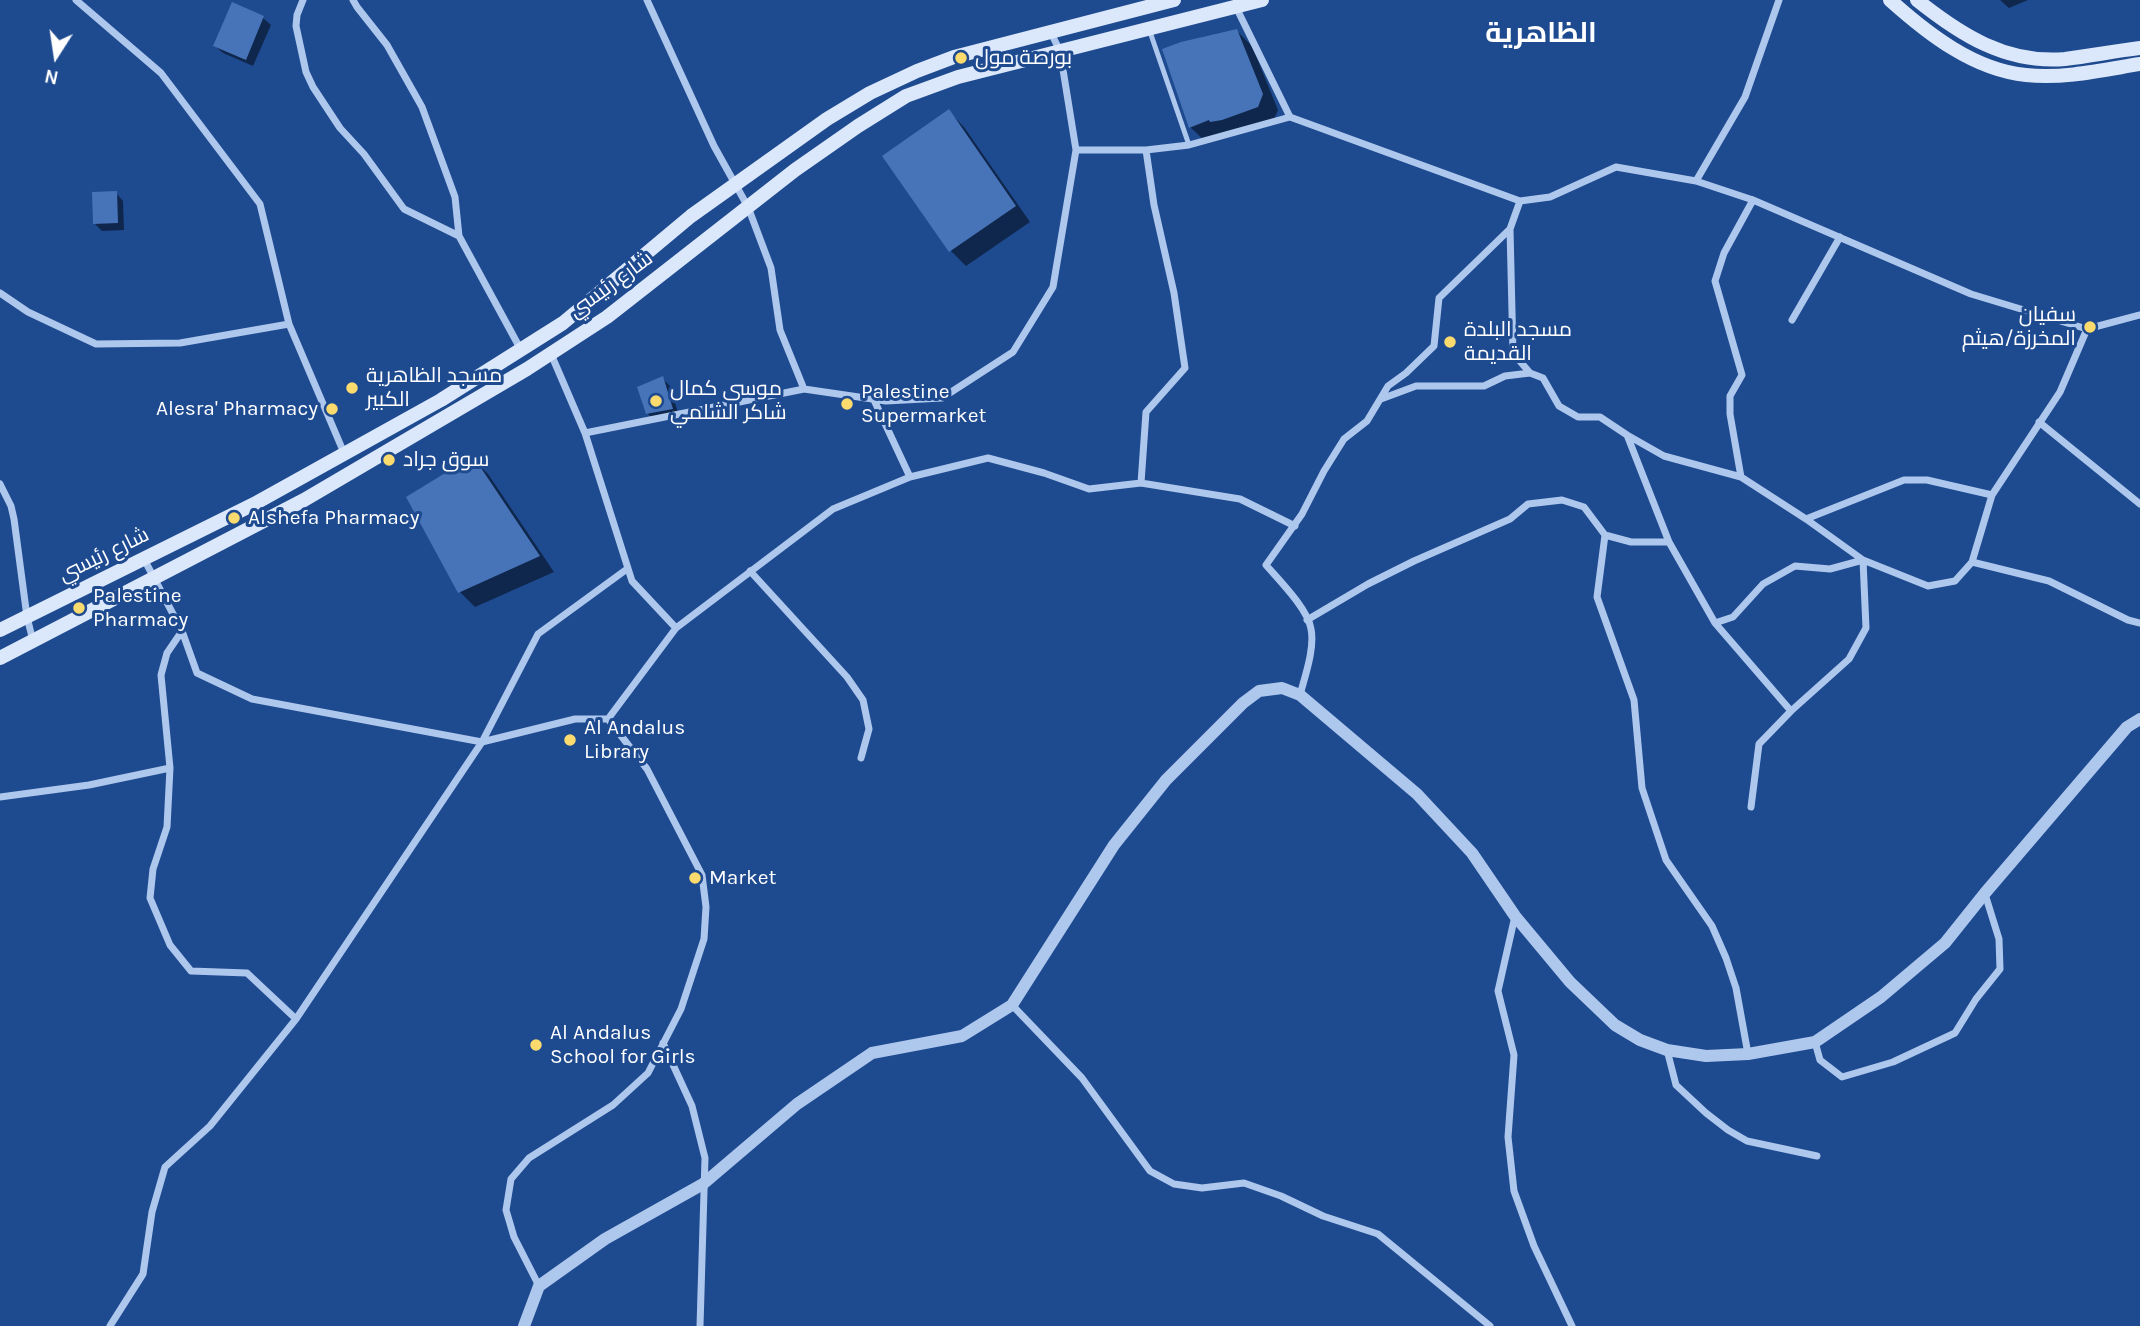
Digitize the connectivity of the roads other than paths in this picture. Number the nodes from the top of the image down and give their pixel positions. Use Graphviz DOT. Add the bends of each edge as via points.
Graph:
graph roads {
  1 [pos="76,0"];
  2 [pos="303,0"];
  3 [pos="353,0"];
  4 [pos="647,0"];
  5 [pos="1174,0"];
  6 [pos="1262,0"];
  7 [pos="1779,0"];
  8 [pos="1890,0"];
  9 [pos="1917,0"];
  10 [pos="1237,7"];
  11 [pos="1149,28"];
  12 [pos="1051,33"];
  13 [pos="2140,48"];
  14 [pos="1060,51"];
  15 [pos="2140,64"];
  16 [pos="1290,117"];
  17 [pos="1189,145"];
  18 [pos="1076,150"];
  19 [pos="1146,150"];
  20 [pos="1696,181"];
  21 [pos="736,184"];
  22 [pos="1753,200"];
  23 [pos="1520,201"];
  24 [pos="748,206"];
  25 [pos="1510,229"];
  26 [pos="459,236"];
  27 [pos="1840,237"];
  28 [pos="0,292"];
  29 [pos="2140,315"];
  30 [pos="1792,320"];
  31 [pos="289,324"];
  32 [pos="2087,329"];
  33 [pos="521,349"];
  34 [pos="551,353"];
  35 [pos="1530,373"];
  36 [pos="803,389"];
  37 [pos="874,400"];
  38 [pos="1380,400"];
  39 [pos="2039,422"];
  40 [pos="585,433"];
  41 [pos="1627,435"];
  42 [pos="344,454"];
  43 [pos="910,477"];
  44 [pos="1741,477"];
  45 [pos="0,484"];
  46 [pos="1141,484"];
  47 [pos="1992,495"];
  48 [pos="2140,504"];
  49 [pos="1806,519"];
  50 [pos="1295,526"];
  51 [pos="1605,535"];
  52 [pos="1669,542"];
  53 [pos="144,559"];
  54 [pos="1863,560"];
  55 [pos="1972,562"];
  56 [pos="627,569"];
  57 [pos="750,571"];
  58 [pos="155,578"];
  59 [pos="27,617"];
  60 [pos="1307,620"];
  61 [pos="2140,623"];
  62 [pos="1714,624"];
  63 [pos="676,628"];
  64 [pos="0,630"];
  65 [pos="182,631"];
  66 [pos="33,641"];
  67 [pos="0,658"];
  68 [pos="1300,695"];
  69 [pos="1791,711"];
  70 [pos="608,719"];
  71 [pos="2140,719"];
  72 [pos="482,742"];
  73 [pos="861,758"];
  74 [pos="170,768"];
  75 [pos="0,797"];
  76 [pos="1751,807"];
  77 [pos="1985,893"];
  78 [pos="1515,916"];
  79 [pos="1012,1005"];
  80 [pos="296,1019"];
  81 [pos="1815,1042"];
  82 [pos="663,1043"];
  83 [pos="1667,1050"];
  84 [pos="1748,1054"];
  85 [pos="1817,1156"];
  86 [pos="703,1184"];
  87 [pos="538,1286"];
  88 [pos="110,1326"];
  89 [pos="524,1326"];
  90 [pos="700,1326"];
  91 [pos="1490,1326"];
  92 [pos="1572,1326"];
  1 -- 31 [label="street" via="161,73 260,204"];
  2 -- 26 [label="street" via="297,32 306,72 340,128 404,209"];
  3 -- 26 [label="street" via="387,44 422,107 455,197"];
  4 -- 21 [label="street"];
  5 -- 12 [label="main road, شارع رئيسي"];
  6 -- 10 [label="main road, شارع رئيسي"];
  7 -- 20 [label="street" via="1745,97"];
  8 -- 15 [label="main road" via="1953,48 2005,70 2055,75"];
  9 -- 13 [label="main road" via="1974,41 2009,53 2062,59"];
  10 -- 11 [label="main road, شارع رئيسي"];
  10 -- 16 [label="street"];
  11 -- 14 [label="main road, شارع رئيسي"];
  11 -- 17 [label="lane"];
  12 -- 14 [label="street"];
  12 -- 21 [label="main road, شارع رئيسي" via="954,57 870,93"];
  14 -- 18 [label="street"];
  14 -- 24 [label="main road, شارع رئيسي" via="958,77 906,96"];
  16 -- 17 [label="street"];
  16 -- 23 [label="street"];
  17 -- 19 [label="street"];
  18 -- 19 [label="street"];
  18 -- 37 [label="street" via="1053,287 1013,352 942,398"];
  19 -- 46 [label="street" via="1185,368 1146,412"];
  20 -- 22 [label="street"];
  20 -- 23 [label="street" via="1616,167 1550,197"];
  21 -- 24 [label="street"];
  21 -- 33 [label="main road, شارع رئيسي" via="562,323"];
  22 -- 27 [label="street"];
  22 -- 44 [label="street" via="1724,253 1715,281 1742,375 1730,396"];
  23 -- 25 [label="street"];
  24 -- 34 [label="main road, شارع رئيسي" via="607,317"];
  24 -- 36 [label="street" via="771,268 780,330"];
  25 -- 35 [label="street" via="1513,354"];
  25 -- 38 [label="street" via="1439,298 1434,346 1388,386"];
  26 -- 33 [label="street"];
  27 -- 30 [label="street"];
  27 -- 32 [label="street" via="1971,294"];
  28 -- 31 [label="street" via="28,312 96,344 180,343"];
  29 -- 32 [label="street"];
  31 -- 42 [label="street"];
  32 -- 39 [label="street" via="2060,392"];
  33 -- 42 [label="main road, شارع رئيسي"];
  34 -- 40 [label="street"];
  34 -- 58 [label="main road, شارع رئيسي" via="304,500"];
  35 -- 38 [label="street" via="1505,376 1484,386 1416,387"];
  35 -- 41 [label="street" via="1543,378 1559,406 1578,417 1600,417"];
  36 -- 37 [label="street"];
  36 -- 40 [label="street"];
  37 -- 43 [label="street"];
  38 -- 50 [label="street" via="1367,421 1344,439"];
  39 -- 47 [label="street"];
  39 -- 48 [label="street"];
  40 -- 56 [label="street"];
  41 -- 44 [label="street" via="1664,456"];
  41 -- 52 [label="street"];
  42 -- 53 [label="main road, شارع رئيسي"];
  43 -- 46 [label="street" via="988,458 1089,489"];
  43 -- 57 [label="street" via="833,509"];
  44 -- 49 [label="street"];
  45 -- 59 [label="street" via="15,519"];
  46 -- 50 [label="street" via="1240,499"];
  47 -- 49 [label="street" via="1928,480 1904,480"];
  47 -- 55 [label="street"];
  49 -- 54 [label="street"];
  50 -- 60 [label="street" via="1266,565"];
  51 -- 52 [label="street" via="1631,542"];
  51 -- 60 [label="street" via="1584,507 1562,500 1528,504 1510,519 1414,561"];
  51 -- 84 [label="street" via="1597,597 1634,700 1642,788 1666,860 1712,926 1726,958"];
  52 -- 62 [label="street"];
  53 -- 58 [label="street"];
  53 -- 59 [label="main road, شارع رئيسي"];
  54 -- 55 [label="street" via="1928,586 1955,581"];
  54 -- 62 [label="street" via="1830,569 1795,566 1763,584 1733,617"];
  54 -- 69 [label="street" via="1866,628 1849,659"];
  55 -- 61 [label="street" via="2049,581"];
  56 -- 63 [label="street" via="632,581"];
  56 -- 72 [label="street" via="538,634"];
  57 -- 63 [label="street"];
  57 -- 73 [label="street" via="863,700 869,729"];
  58 -- 65 [label="street"];
  58 -- 66 [label="main road, شارع رئيسي"];
  59 -- 64 [label="main road, شارع رئيسي"];
  59 -- 66 [label="street"];
  60 -- 68 [label="street" via="1311,628 1309,661"];
  62 -- 69 [label="street"];
  63 -- 70 [label="street"];
  65 -- 72 [label="street" via="197,673 252,699"];
  65 -- 74 [label="street" via="167,653 161,675"];
  66 -- 67 [label="main road, شارع رئيسي"];
  68 -- 78 [label="street" via="1416,794 1472,853"];
  68 -- 79 [label="street" via="1282,688 1259,691 1166,780 1114,845"];
  69 -- 76 [label="street" via="1759,744"];
  70 -- 72 [label="street" via="575,719"];
  70 -- 82 [label="street" via="647,769 702,876 704,939 681,1009"];
  71 -- 77 [label="street" via="2127,727"];
  72 -- 80 [label="street"];
  74 -- 75 [label="street"];
  74 -- 80 [label="street" via="167,827 153,869 150,898 170,945 191,971 247,973"];
  77 -- 81 [label="street" via="1945,943 1881,997"];
  77 -- 81 [label="street" via="1999,939 2000,969 1955,1032 1893,1062 1842,1077 1820,1060"];
  78 -- 83 [label="street" via="1570,982 1615,1025"];
  78 -- 92 [label="street" via="1498,991 1514,1055 1508,1137 1514,1191"];
  79 -- 86 [label="street" via="962,1037 872,1053 797,1104"];
  79 -- 91 [label="street" via="1082,1078 1150,1171 1174,1184 1202,1188 1244,1183 1378,1234"];
  80 -- 88 [label="street" via="210,1126 165,1167 142,1275"];
  81 -- 84 [label="street"];
  82 -- 86 [label="street" via="692,1105 705,1158"];
  82 -- 87 [label="street" via="648,1073 613,1105 529,1158 511,1179 506,1210"];
  83 -- 84 [label="street" via="1706,1056"];
  83 -- 85 [label="street" via="1676,1085 1728,1130 1747,1141"];
  86 -- 87 [label="street" via="605,1239"];
  86 -- 90 [label="street"];
  87 -- 89 [label="street"];
}
